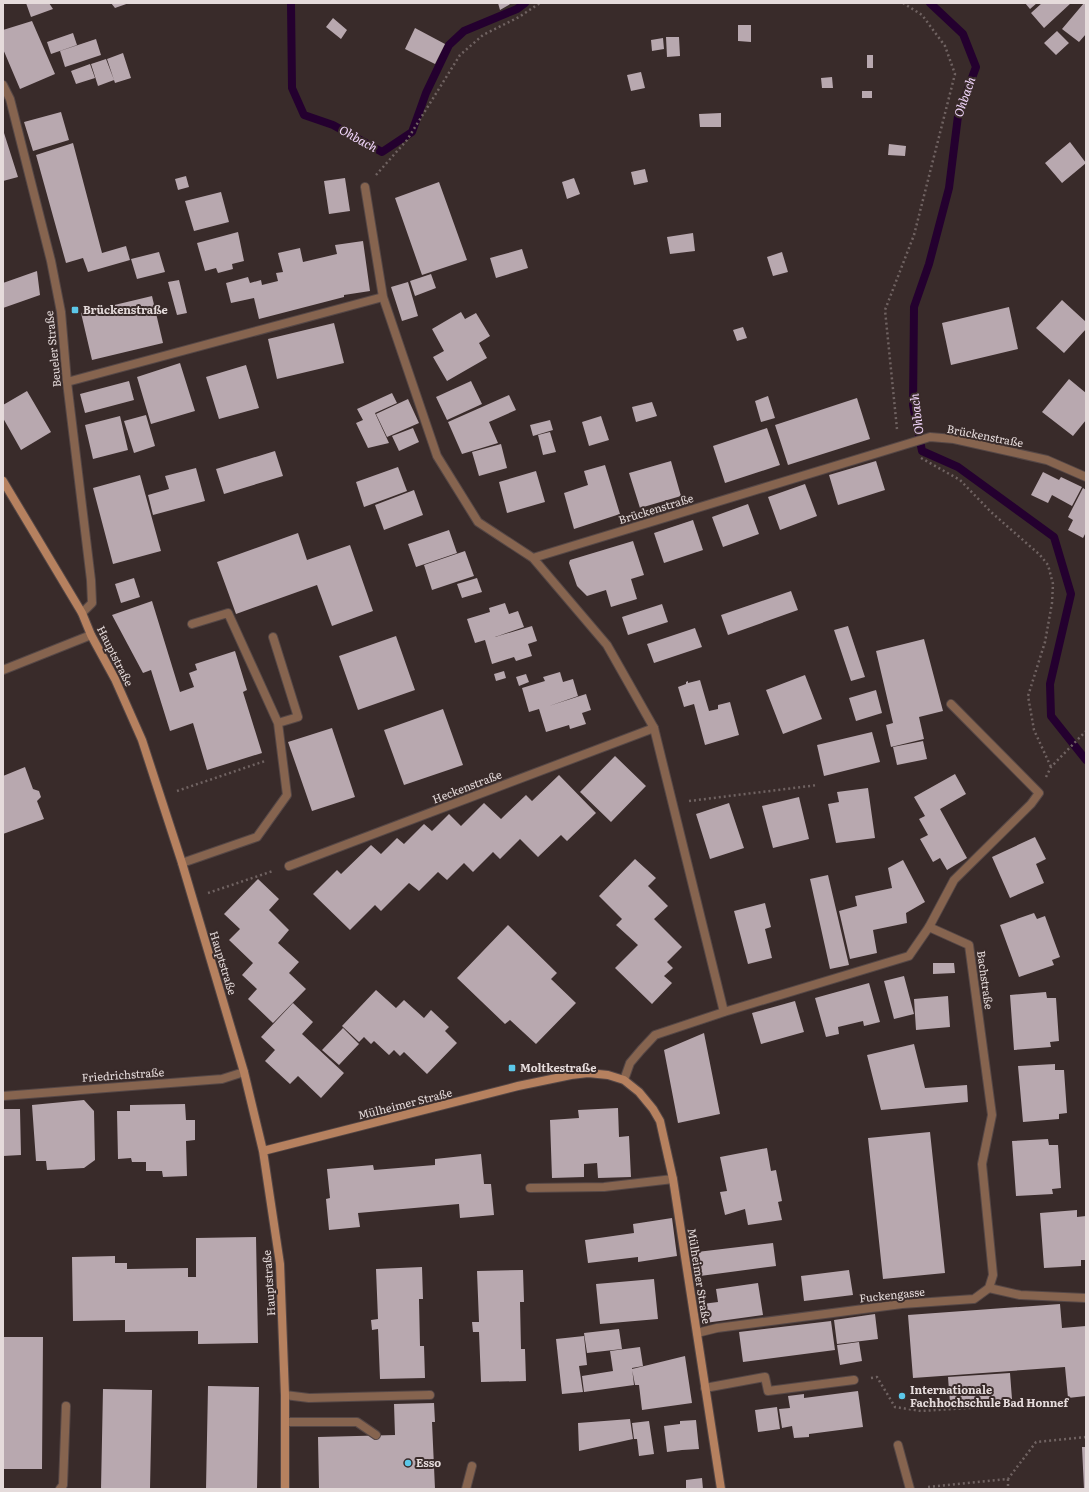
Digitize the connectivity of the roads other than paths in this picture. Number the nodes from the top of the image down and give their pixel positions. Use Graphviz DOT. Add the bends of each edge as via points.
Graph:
graph roads {
  1 [pos="3,85"];
  2 [pos="365,187"];
  3 [pos="383,296"];
  4 [pos="67,382"];
  5 [pos="1086,477"];
  6 [pos="3,481"];
  7 [pos="533,558"];
  8 [pos="82,613"];
  9 [pos="192,624"];
  10 [pos="91,635"];
  11 [pos="273,637"];
  12 [pos="3,670"];
  13 [pos="951,704"];
  14 [pos="278,723"];
  15 [pos="654,728"];
  16 [pos="182,863"];
  17 [pos="289,866"];
  18 [pos="929,926"];
  19 [pos="724,1012"];
  20 [pos="244,1072"];
  21 [pos="624,1080"];
  22 [pos="3,1096"];
  23 [pos="263,1152"];
  24 [pos="673,1179"];
  25 [pos="530,1188"];
  26 [pos="989,1288"];
  27 [pos="1086,1298"];
  28 [pos="697,1332"];
  29 [pos="854,1380"];
  30 [pos="705,1388"];
  31 [pos="285,1395"];
  32 [pos="430,1395"];
  33 [pos="66,1406"];
  34 [pos="285,1422"];
  35 [pos="376,1435"];
  36 [pos="898,1445"];
  37 [pos="472,1466"];
  38 [pos="60,1489"];
  39 [pos="285,1489"];
  40 [pos="466,1489"];
  41 [pos="720,1489"];
  42 [pos="910,1489"];
  1 -- 4 [label="street, Beueler Straße" via="10,100 51,261 60,312"];
  2 -- 3 [label="street"];
  3 -- 4 [label="street"];
  3 -- 7 [label="street" via="437,456 478,522"];
  4 -- 8 [label="street, Beueler Straße" via="92,580 92,603"];
  5 -- 7 [label="street, Brückenstraße" via="1047,460 930,437"];
  6 -- 8 [label="main road, Hauptstraße"];
  7 -- 15 [label="street" via="607,645"];
  8 -- 10 [label="main road, Hauptstraße"];
  9 -- 14 [label="street" via="228,613"];
  10 -- 12 [label="street"];
  10 -- 16 [label="main road, Hauptstraße" via="127,704 142,740"];
  11 -- 14 [label="street" via="298,716"];
  13 -- 18 [label="street" via="1039,793 954,880"];
  14 -- 16 [label="street" via="287,795 257,837"];
  15 -- 17 [label="street, Heckenstraße"];
  15 -- 19 [label="street"];
  16 -- 20 [label="main road, Hauptstraße"];
  18 -- 19 [label="street" via="908,956"];
  18 -- 26 [label="street, Bachstraße" via="969,945 992,1116 982,1164 993,1275"];
  19 -- 21 [label="street" via="655,1035 630,1063"];
  20 -- 22 [label="street, Friedrichstraße" via="222,1078"];
  20 -- 23 [label="main road, Hauptstraße"];
  21 -- 23 [label="main road, Mülheimer Straße" via="588,1073 571,1075 518,1086"];
  21 -- 24 [label="main road, Mülheimer Straße" via="639,1092 660,1121"];
  23 -- 31 [label="main road, Hauptstraße" via="280,1264"];
  24 -- 25 [label="street" via="604,1187"];
  24 -- 28 [label="main road, Mülheimer Straße"];
  26 -- 27 [label="street" via="1020,1295"];
  26 -- 28 [label="street, Fuckengasse" via="974,1299 902,1304"];
  28 -- 30 [label="main road, Mülheimer Straße"];
  29 -- 30 [label="street" via="768,1391 765,1377"];
  30 -- 41 [label="main road, Mülheimer Straße"];
  31 -- 32 [label="street" via="309,1398"];
  31 -- 34 [label="main road, Hauptstraße"];
  33 -- 38 [label="street" via="63,1485"];
  34 -- 35 [label="street" via="357,1422"];
  34 -- 39 [label="main road, Hauptstraße"];
  36 -- 42 [label="street"];
  37 -- 40 [label="street"];
}
